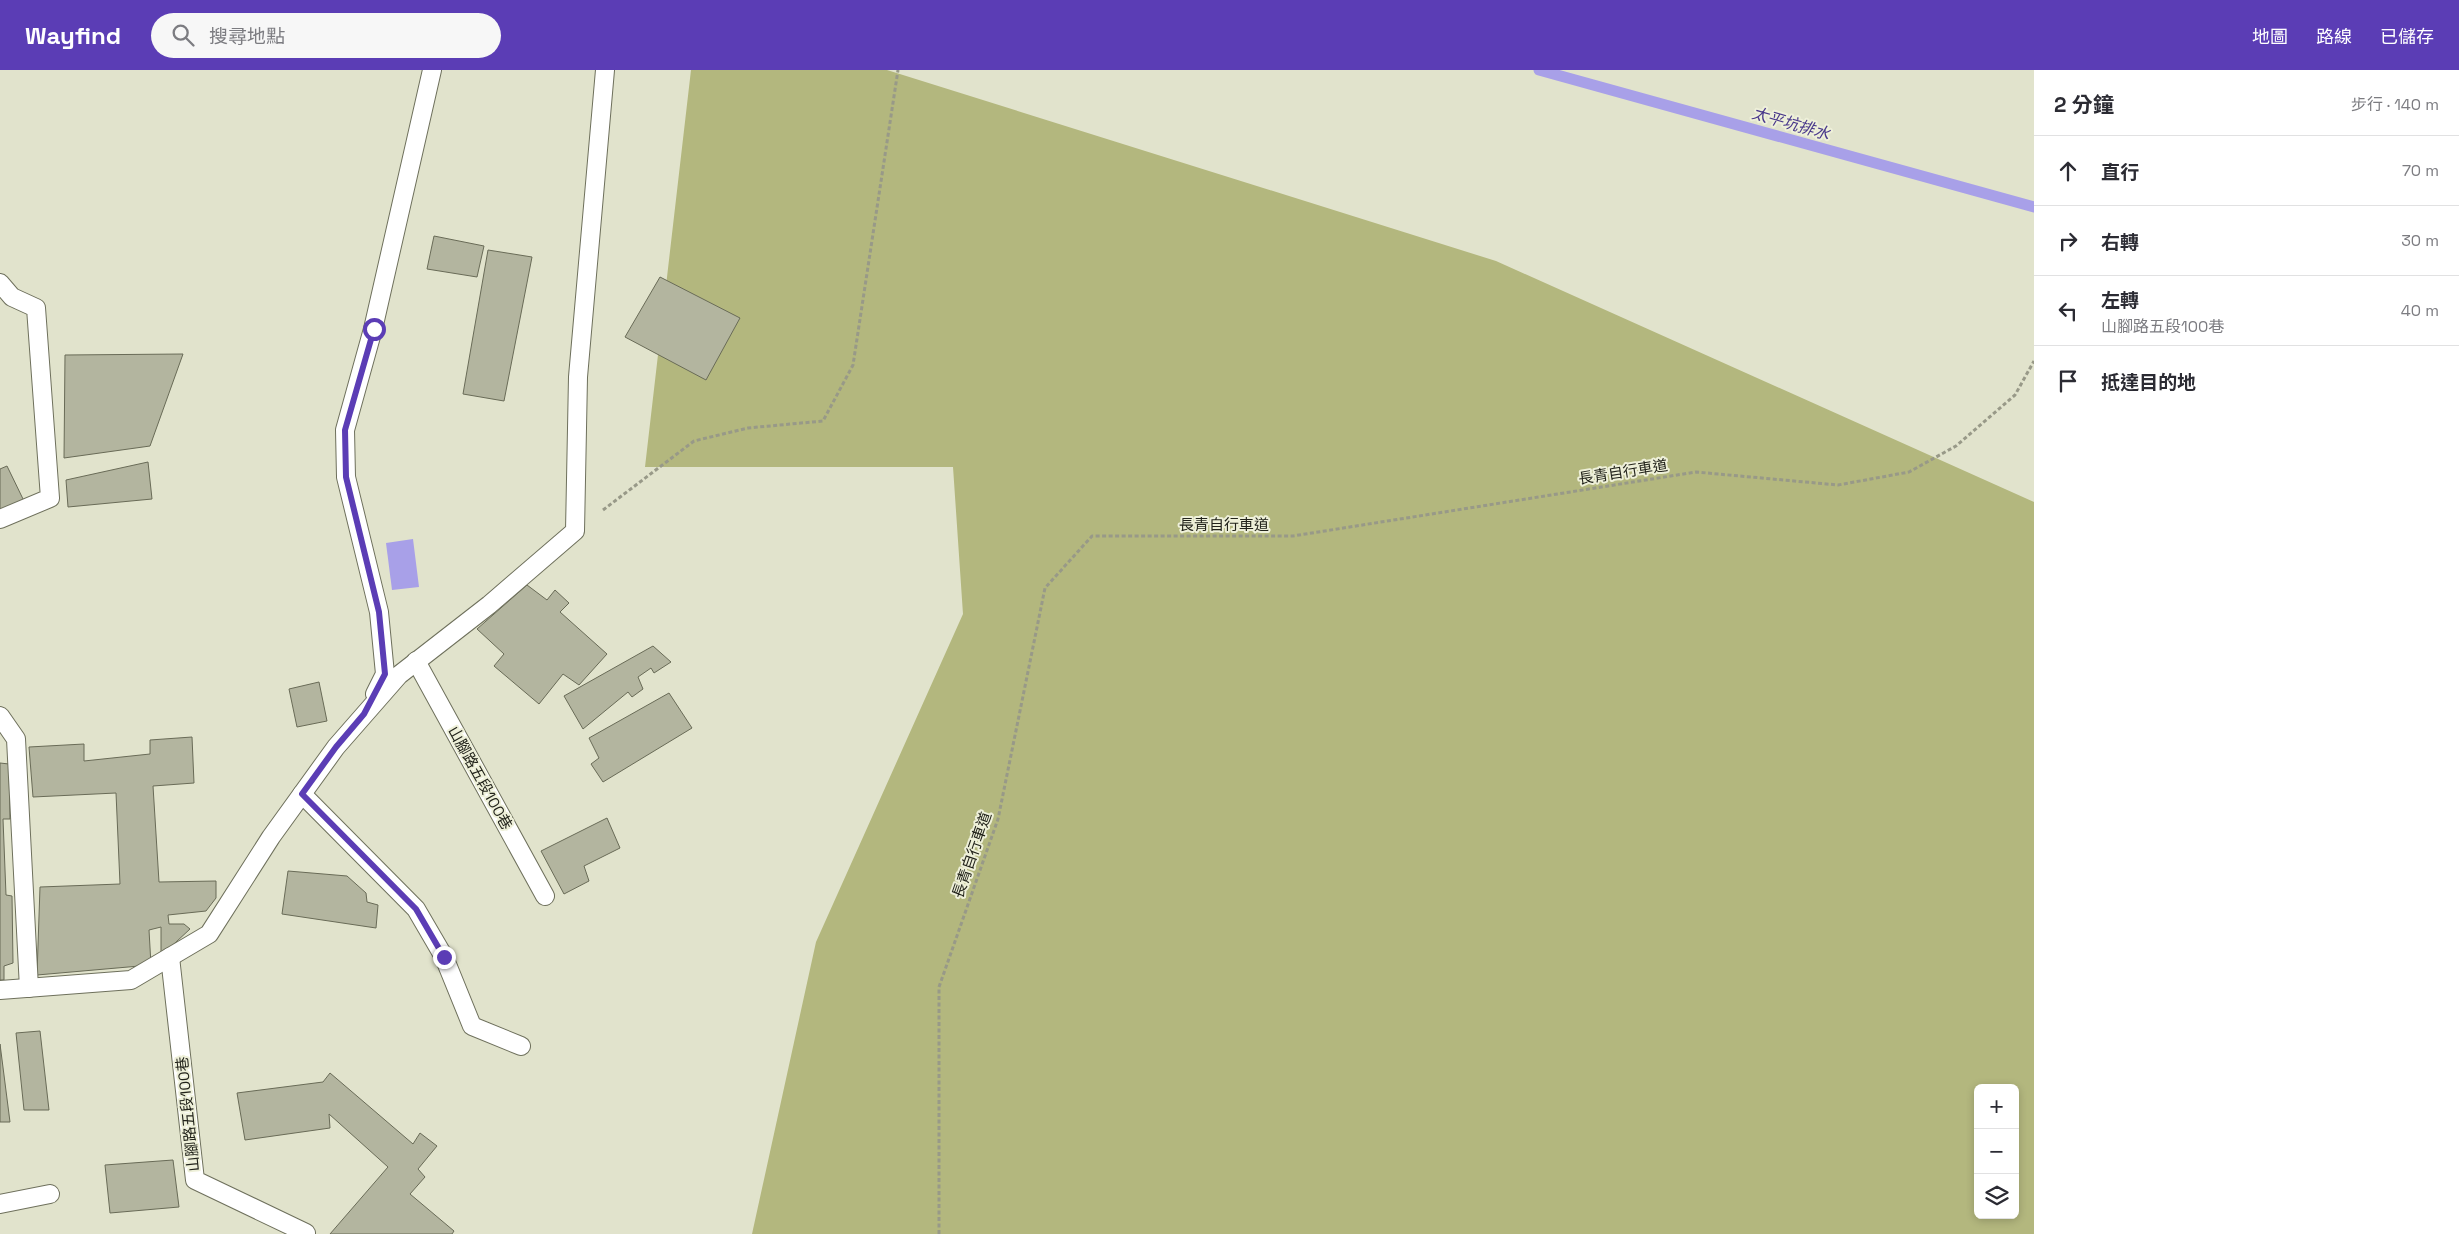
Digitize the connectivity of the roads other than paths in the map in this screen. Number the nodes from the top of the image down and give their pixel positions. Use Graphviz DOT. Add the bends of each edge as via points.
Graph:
graph roads {
  1 [pos="432,70"];
  2 [pos="605,70"];
  3 [pos="0,283"];
  4 [pos="0,519"];
  5 [pos="416,661"];
  6 [pos="364,714"];
  7 [pos="0,716"];
  8 [pos="302,794"];
  9 [pos="545,896"];
  10 [pos="170,957"];
  11 [pos="29,988"];
  12 [pos="0,990"];
  13 [pos="521,1046"];
  14 [pos="50,1194"];
  15 [pos="0,1204"];
  16 [pos="306,1233"];
  1 -- 6 [label="lane" via="374,329 345,430 346,477 379,612 385,674"];
  2 -- 5 [label="lane" via="578,377 575,531 489,605"];
  3 -- 4 [label="lane" via="12,297 36,308 50,498"];
  5 -- 6 [label="lane"];
  5 -- 9 [label="lane, 山腳路五段100巷"];
  6 -- 8 [label="lane"];
  7 -- 11 [label="lane" via="16,739"];
  8 -- 10 [label="lane" via="209,934"];
  8 -- 13 [label="lane" via="416,909 444,957 472,1026"];
  10 -- 11 [label="lane" via="131,980"];
  10 -- 16 [label="lane, 山腳路五段100巷" via="195,1180"];
  11 -- 12 [label="lane"];
  14 -- 15 [label="lane"];
}
